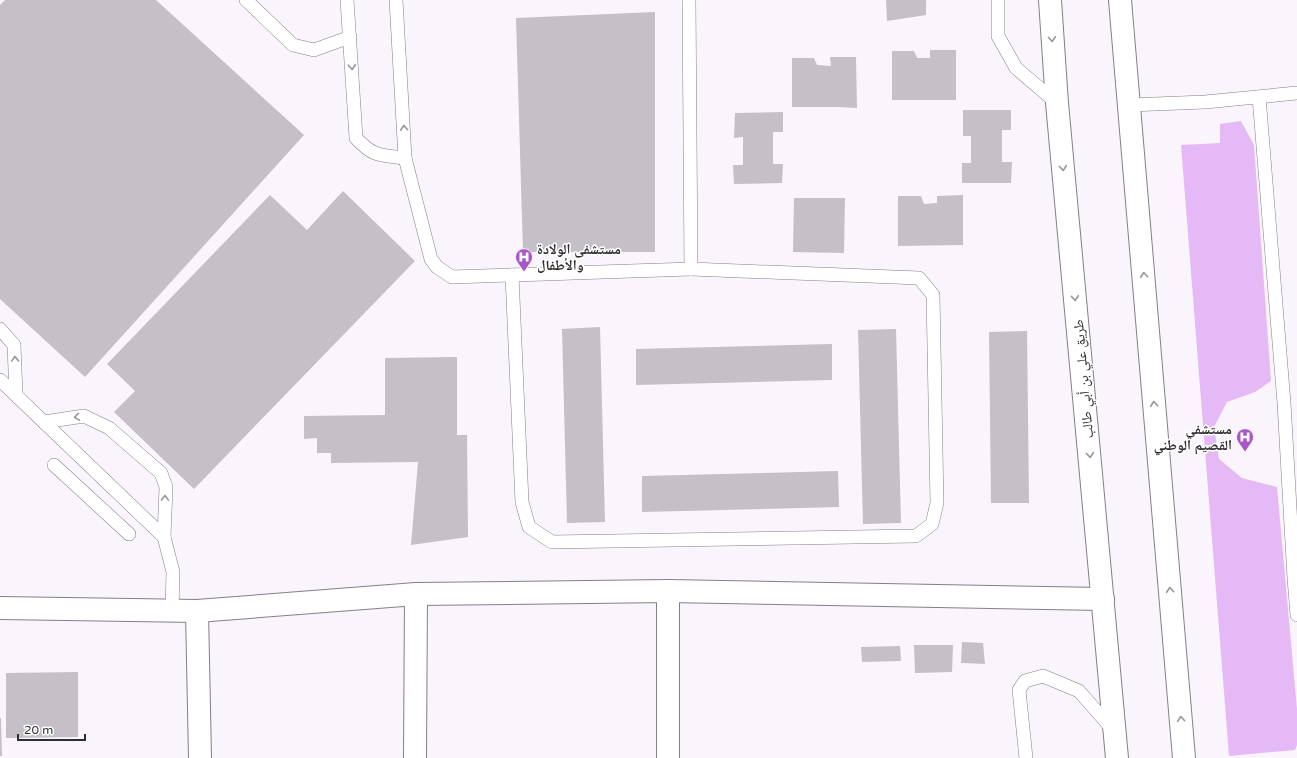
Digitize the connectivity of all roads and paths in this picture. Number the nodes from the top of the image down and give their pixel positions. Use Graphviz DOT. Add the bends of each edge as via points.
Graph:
graph roads {
  1 [pos="246,0"];
  2 [pos="347,0"];
  3 [pos="396,0"];
  4 [pos="689,0"];
  5 [pos="998,0"];
  6 [pos="1050,0"];
  7 [pos="1120,0"];
  8 [pos="350,37"];
  9 [pos="1297,93"];
  10 [pos="1259,97"];
  11 [pos="1057,103"];
  12 [pos="1129,105"];
  13 [pos="405,158"];
  14 [pos="691,269"];
  15 [pos="512,275"];
  16 [pos="0,329"];
  17 [pos="0,380"];
  18 [pos="16,395"];
  19 [pos="44,422"];
  20 [pos="54,465"];
  21 [pos="1294,521"];
  22 [pos="129,534"];
  23 [pos="164,537"];
  24 [pos="668,591"];
  25 [pos="416,594"];
  26 [pos="1103,599"];
  27 [pos="0,608"];
  28 [pos="172,611"];
  29 [pos="197,611"];
  30 [pos="1297,615"];
  31 [pos="1114,731"];
  32 [pos="200,758"];
  33 [pos="415,758"];
  34 [pos="668,758"];
  35 [pos="1026,758"];
  36 [pos="1117,758"];
  37 [pos="1184,758"];
  1 -- 8 [label="lane" via="293,45 314,50"];
  2 -- 8 [label="lane"];
  13 -- 3 [label="lane, one-way"];
  4 -- 14 [label="lane"];
  5 -- 11 [label="lane" via="998,36 1016,68"];
  6 -- 11 [label="street, طريق علي بن أبي طالب, one-way"];
  7 -- 12 [label="street"];
  8 -- 13 [label="lane, one-way" via="356,138 365,149 378,155"];
  9 -- 10 [label="lane"];
  10 -- 12 [label="lane"];
  10 -- 21 [label="lane"];
  11 -- 26 [label="street, طريق علي بن أبي طالب, one-way"];
  37 -- 12 [label="street, one-way"];
  13 -- 15 [label="lane" via="431,259 437,268 452,277"];
  14 -- 15 [label="lane"];
  14 -- 15 [label="lane" via="920,278 933,295 937,503 932,524 916,536 552,542 529,527 522,502"];
  18 -- 16 [label="lane, one-way" via="14,345"];
  17 -- 18 [label="lane"];
  18 -- 19 [label="lane"];
  19 -- 23 [label="lane"];
  23 -- 19 [label="lane, one-way" via="166,487 161,474 110,428 84,416"];
  20 -- 22 [label="lane"];
  21 -- 30 [label="lane"];
  23 -- 28 [label="lane" via="173,572"];
  24 -- 25 [label="street"];
  24 -- 26 [label="street"];
  24 -- 34 [label="street"];
  25 -- 29 [label="street"];
  25 -- 33 [label="street"];
  26 -- 31 [label="street, طريق علي بن أبي طالب"];
  27 -- 28 [label="street"];
  28 -- 29 [label="street"];
  29 -- 32 [label="street"];
  31 -- 35 [label="lane" via="1079,691 1044,676 1025,681 1019,690"];
  31 -- 36 [label="street, طريق علي بن أبي طالب"];
}
